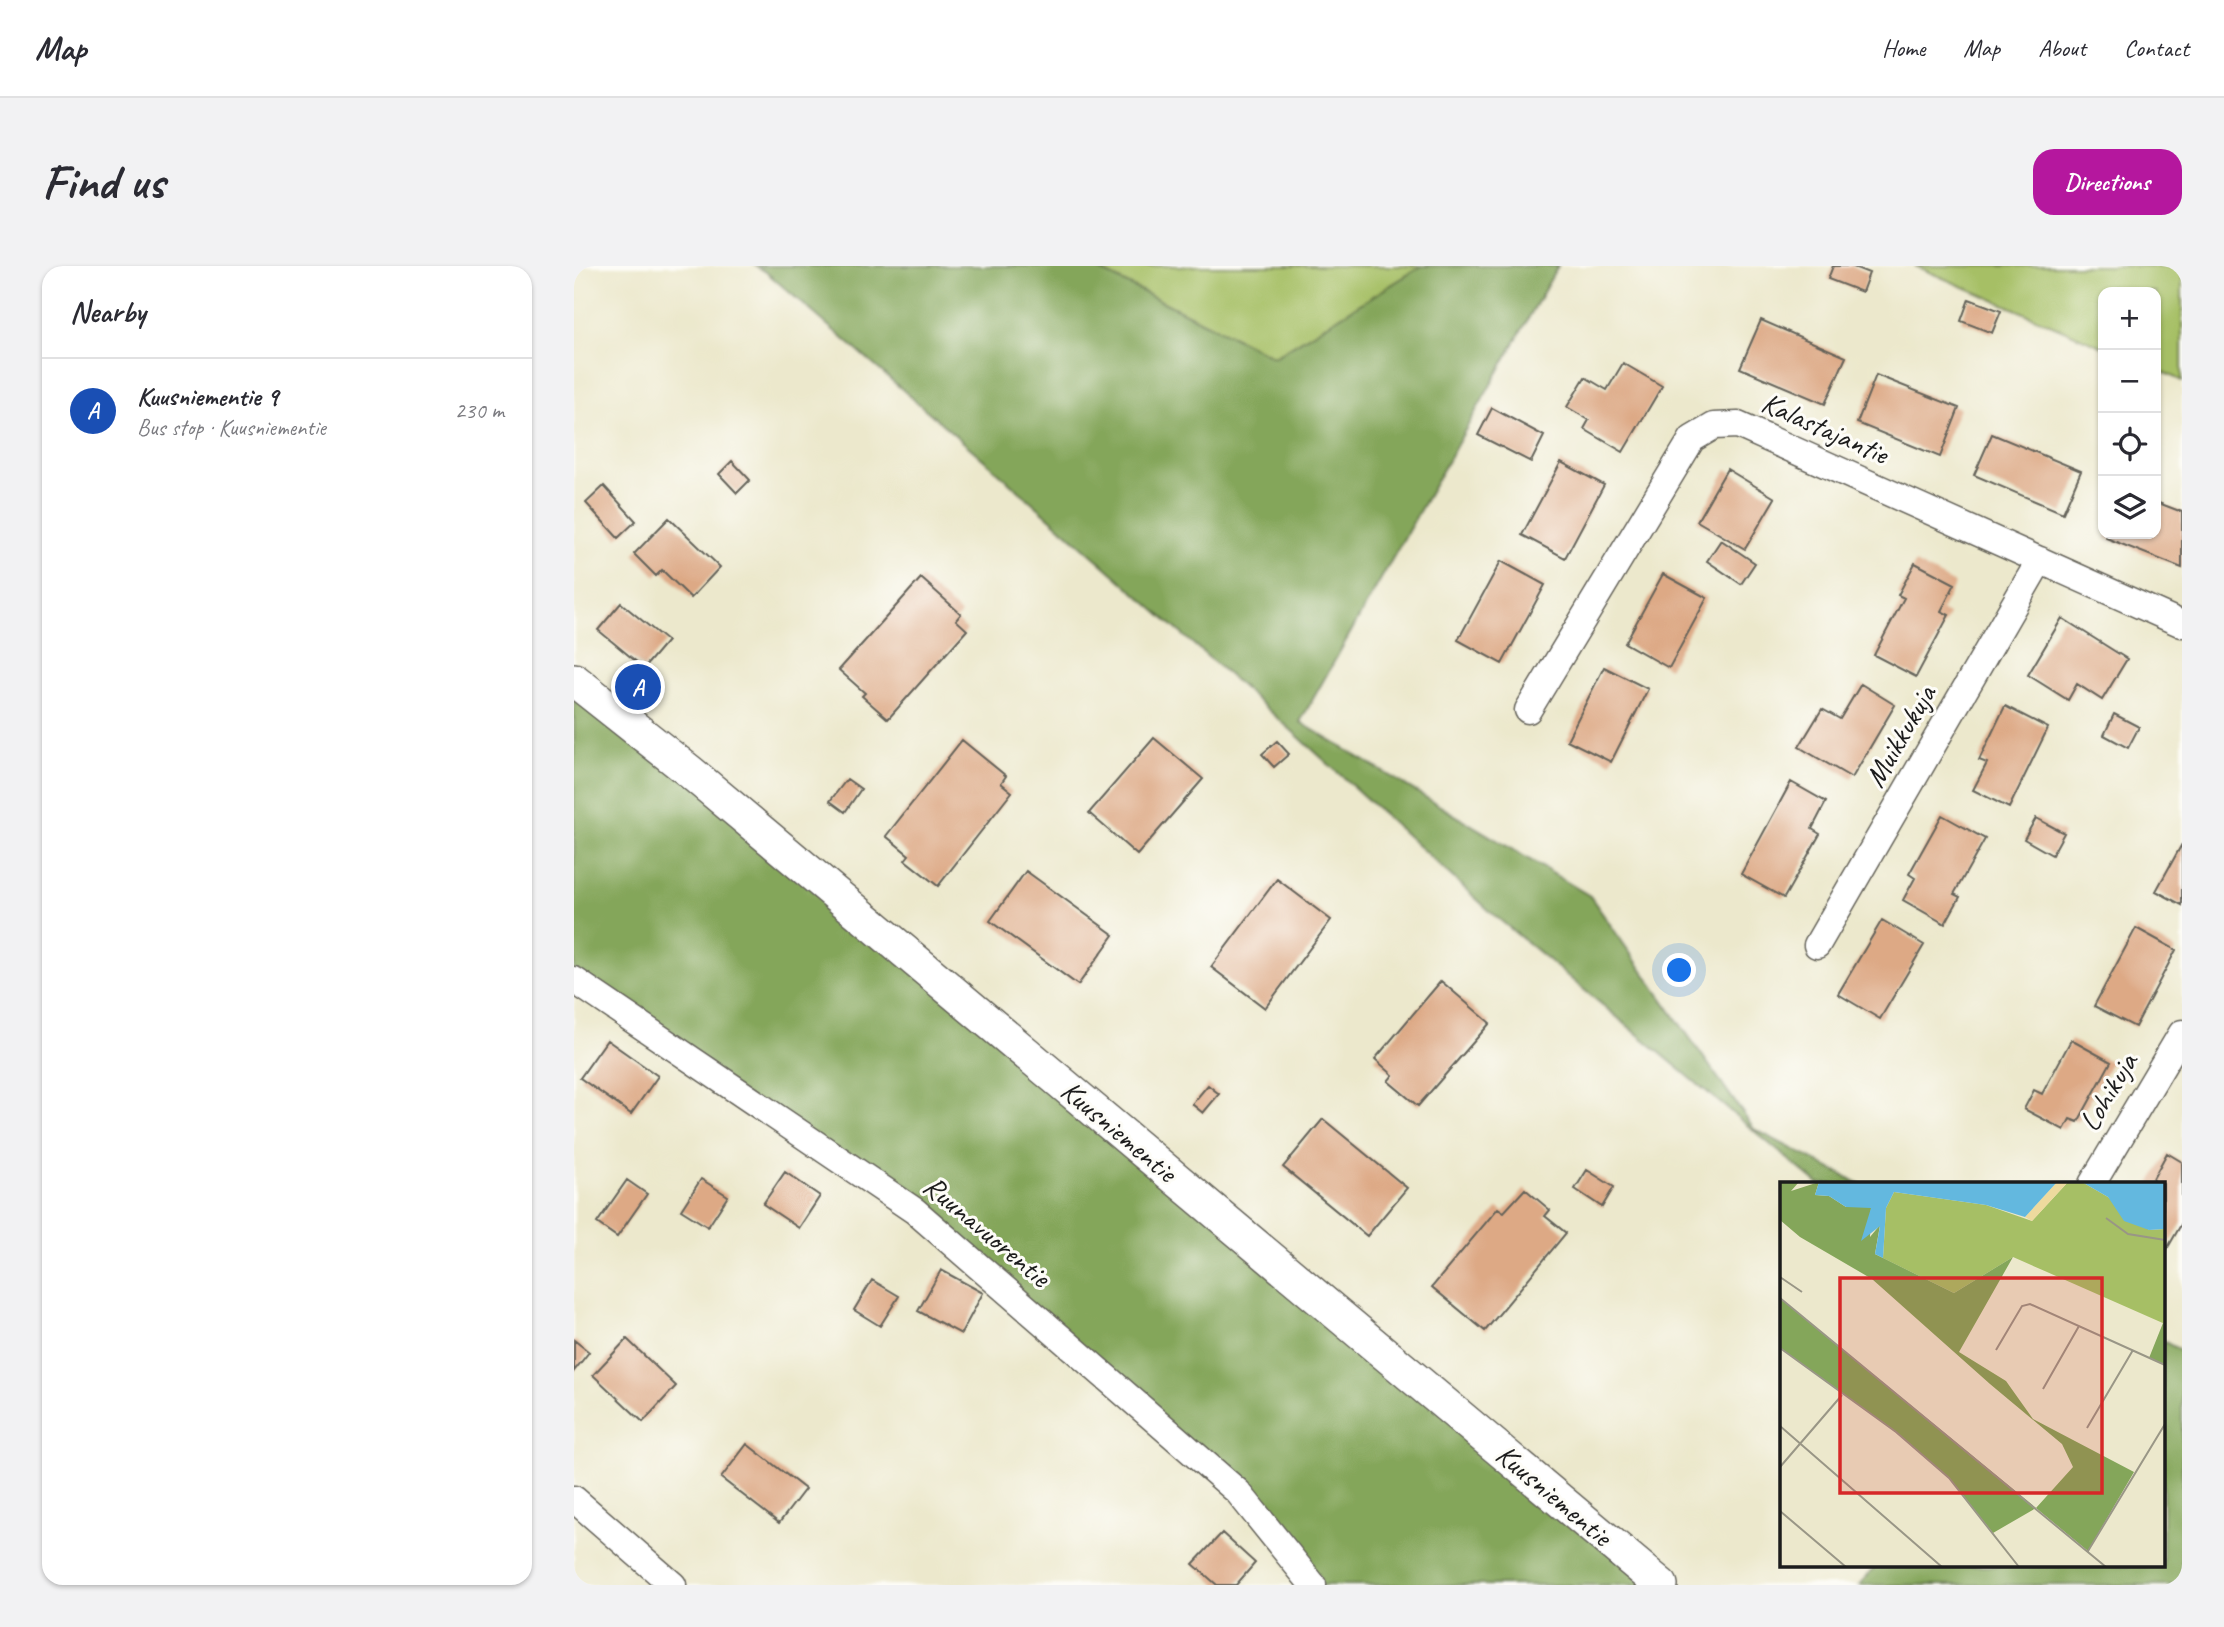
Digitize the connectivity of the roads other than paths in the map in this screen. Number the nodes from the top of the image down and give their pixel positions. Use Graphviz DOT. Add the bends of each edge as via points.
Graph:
graph roads {
  1 [pos="2040,560"];
  2 [pos="2182,624"];
  3 [pos="574,680"];
  4 [pos="1528,710"];
  5 [pos="1816,945"];
  6 [pos="576,987"];
  7 [pos="2182,1033"];
  8 [pos="2093,1182"];
  9 [pos="574,1499"];
  10 [pos="673,1585"];
  11 [pos="1313,1585"];
  12 [pos="1661,1585"];
  1 -- 2 [label="street, Kalastajantie"];
  1 -- 4 [label="street, Kalastajantie" via="1738,425 1714,426 1692,439"];
  1 -- 5 [label="street, Muikkukuja"];
  3 -- 12 [label="street, Kuusniementie" via="690,771"];
  6 -- 11 [label="street, Ruunavuorentie" via="915,1211 1238,1492"];
  7 -- 8 [label="street, Lohikuja"];
  9 -- 10 [label="street"];
}
